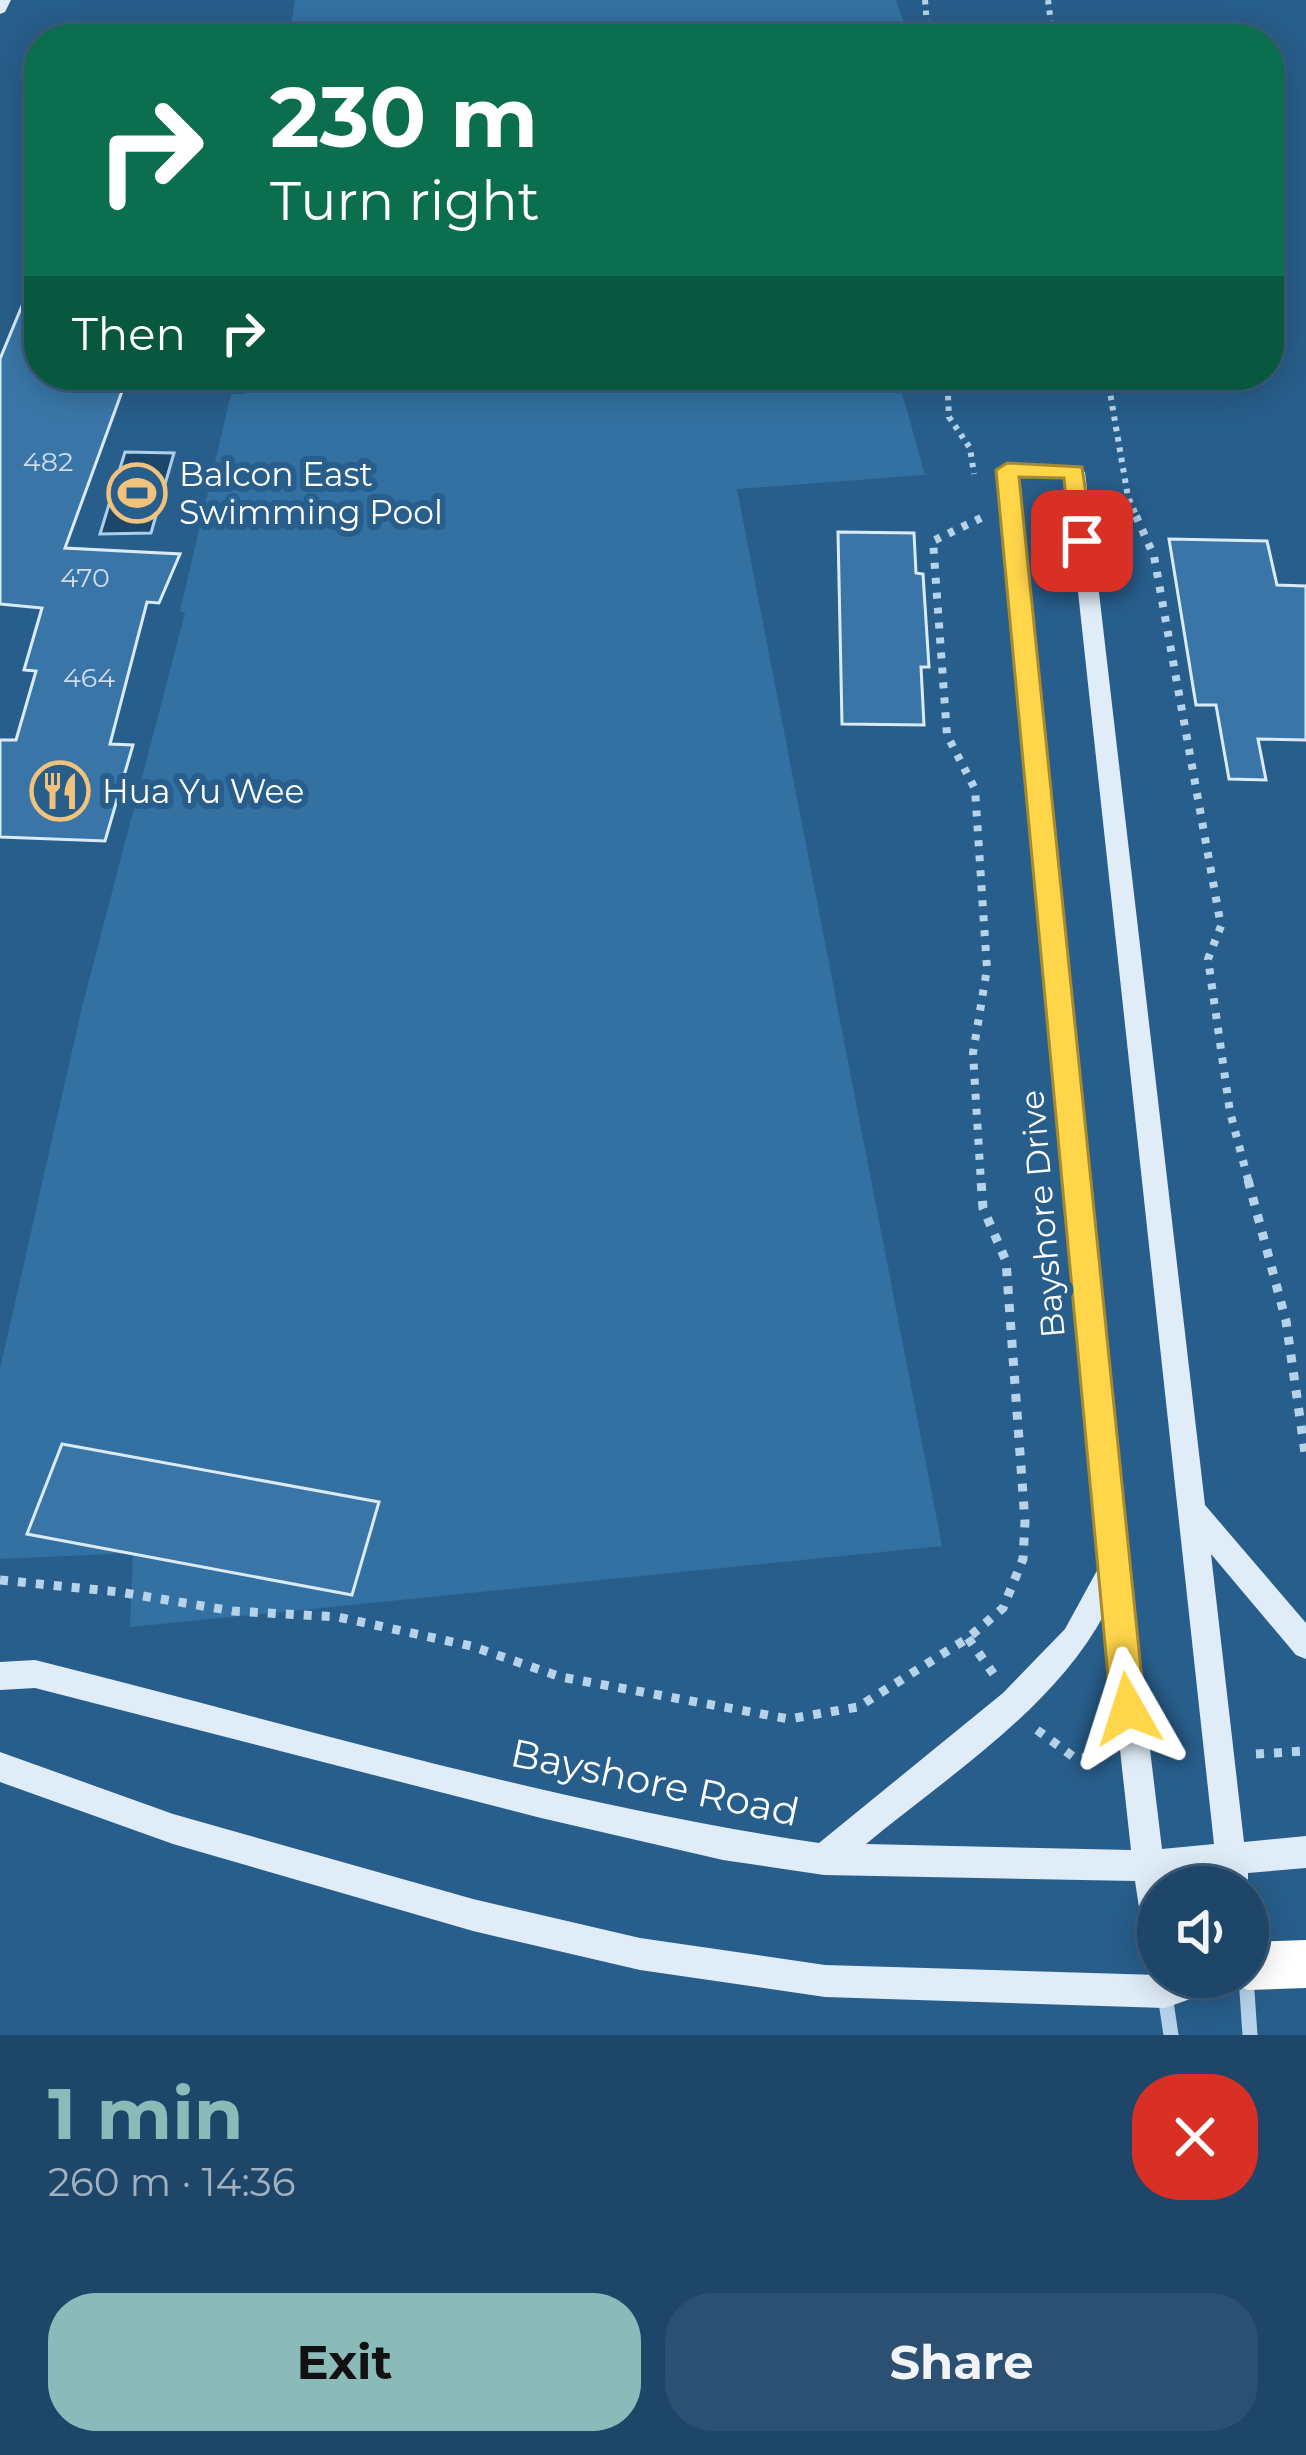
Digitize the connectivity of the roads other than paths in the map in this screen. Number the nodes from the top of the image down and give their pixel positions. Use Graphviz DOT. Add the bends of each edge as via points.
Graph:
graph roads {
  1 [pos="3,0"];
  2 [pos="0,9"];
  3 [pos="1007,470"];
  4 [pos="1075,472"];
  5 [pos="1191,1510"];
  6 [pos="1114,1567"];
  7 [pos="1306,1646"];
  8 [pos="0,1676"];
  9 [pos="0,1767"];
  10 [pos="1306,1852"];
  11 [pos="824,1859"];
  12 [pos="1145,1865"];
  13 [pos="1156,1866"];
  14 [pos="1232,1866"];
  15 [pos="1257,1866"];
  16 [pos="1306,1964"];
  17 [pos="1269,1965"];
  18 [pos="1137,1984"];
  19 [pos="1166,1998"];
  20 [pos="1247,1998"];
  21 [pos="1171,2035"];
  22 [pos="1250,2035"];
  1 -- 2 [label="street"];
  3 -- 4 [label="street"];
  3 -- 6 [label="street, Bayshore Drive"];
  4 -- 5 [label="street"];
  5 -- 7 [label="street"];
  5 -- 14 [label="street"];
  6 -- 11 [label="street" via="1075,1639 1014,1703"];
  6 -- 12 [label="street, Bayshore Drive"];
  8 -- 11 [label="street, Bayshore Road" via="35,1675 586,1814"];
  9 -- 18 [label="street" via="173,1829 640,1954 825,1981"];
  10 -- 15 [label="street, Bayshore Road"];
  11 -- 12 [label="street, Bayshore Road"];
  12 -- 13 [label="street, Bayshore Road"];
  16 -- 17 [label="highway"];
  19 -- 21 [label="street"];
  20 -- 22 [label="street"];
}
